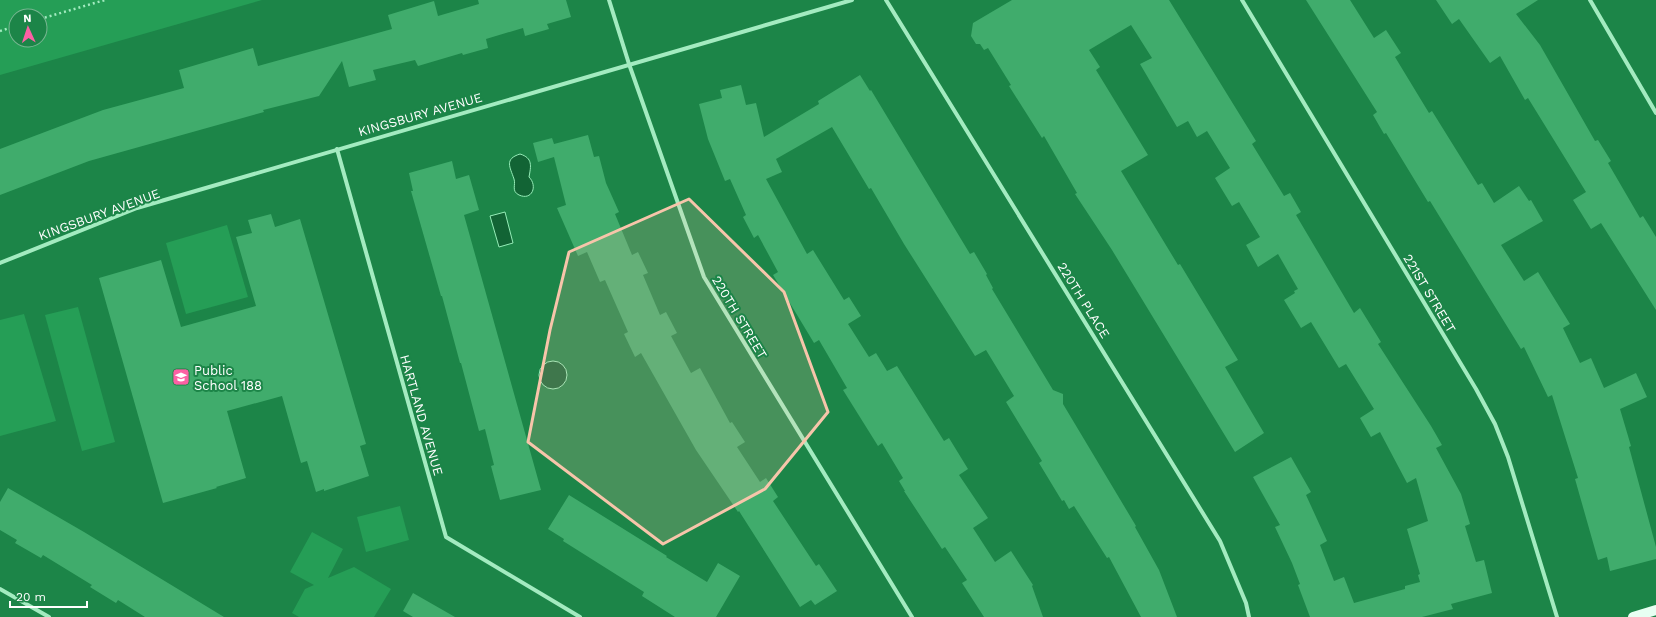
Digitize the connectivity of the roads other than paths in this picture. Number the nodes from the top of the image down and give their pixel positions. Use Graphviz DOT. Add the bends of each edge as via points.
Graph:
graph roads {
  1 [pos="609,0"];
  2 [pos="852,0"];
  3 [pos="886,0"];
  4 [pos="1242,0"];
  5 [pos="1590,0"];
  6 [pos="629,64"];
  7 [pos="1656,113"];
  8 [pos="337,148"];
  9 [pos="0,262"];
  10 [pos="0,589"];
  11 [pos="1656,610"];
  12 [pos="49,617"];
  13 [pos="580,617"];
  14 [pos="912,617"];
  15 [pos="1249,617"];
  16 [pos="1557,617"];
  17 [pos="1633,617"];
  1 -- 6 [label="street, 220TH STREET"];
  2 -- 6 [label="street, KINGSBURY AVENUE"];
  3 -- 15 [label="street, 220TH PLACE" via="1216,534 1246,603"];
  4 -- 16 [label="street, 221ST STREET" via="1495,424 1508,457"];
  5 -- 7 [label="street"];
  6 -- 8 [label="street, KINGSBURY AVENUE"];
  6 -- 14 [label="street, 220TH STREET" via="704,277"];
  8 -- 9 [label="street, KINGSBURY AVENUE" via="137,208"];
  8 -- 13 [label="street, HARTLAND AVENUE" via="446,536"];
  10 -- 12 [label="street"];
  11 -- 17 [label="main road"];
}
